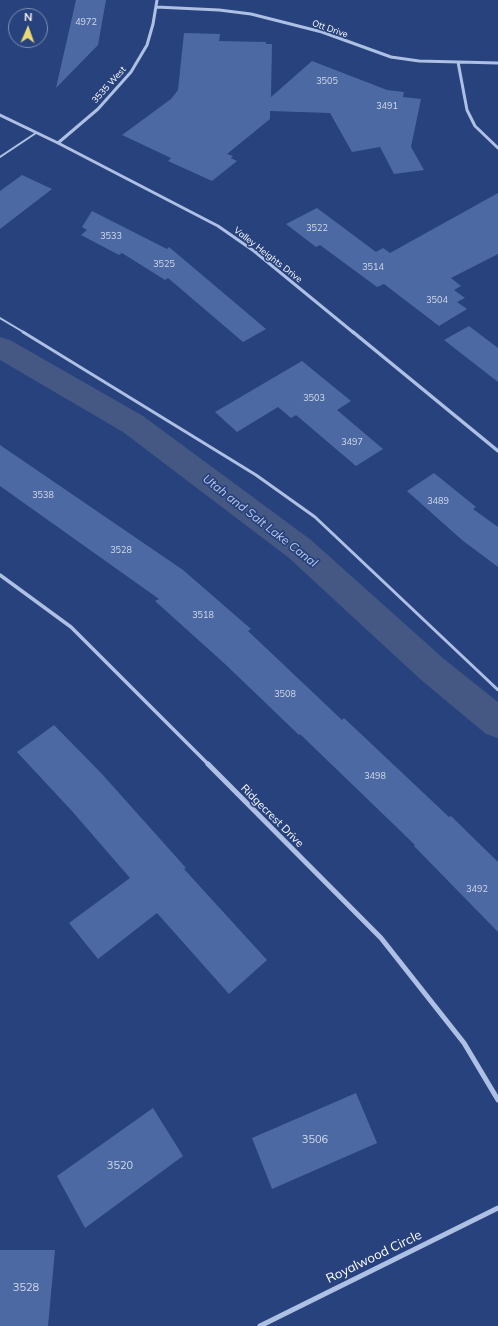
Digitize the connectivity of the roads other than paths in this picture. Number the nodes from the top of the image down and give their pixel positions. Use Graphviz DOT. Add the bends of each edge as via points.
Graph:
graph roads {
  1 [pos="157,0"];
  2 [pos="156,7"];
  3 [pos="458,62"];
  4 [pos="498,63"];
  5 [pos="0,116"];
  6 [pos="36,133"];
  7 [pos="58,143"];
  8 [pos="498,148"];
  9 [pos="0,157"];
  10 [pos="0,318"];
  11 [pos="498,451"];
  12 [pos="0,575"];
  13 [pos="498,690"];
  14 [pos="498,1100"];
  15 [pos="498,1208"];
  16 [pos="260,1326"];
  1 -- 2 [label="street, 3535 West"];
  2 -- 3 [label="street, Ott Drive" via="251,14 322,32 391,57"];
  2 -- 7 [label="street, 3535 West" via="147,45 132,72 98,109"];
  3 -- 4 [label="street, Ott Drive"];
  3 -- 8 [label="street" via="467,110 475,126"];
  5 -- 6 [label="street, Valley Heights Drive"];
  6 -- 7 [label="street, Valley Heights Drive"];
  6 -- 9 [label="lane"];
  7 -- 11 [label="street, Valley Heights Drive" via="218,226 236,238"];
  10 -- 13 [label="lane" via="256,475 315,517"];
  12 -- 14 [label="street, Ridgecrest Drive" via="71,627 381,938 464,1043"];
  15 -- 16 [label="street, Royalwood Circle"];
}
